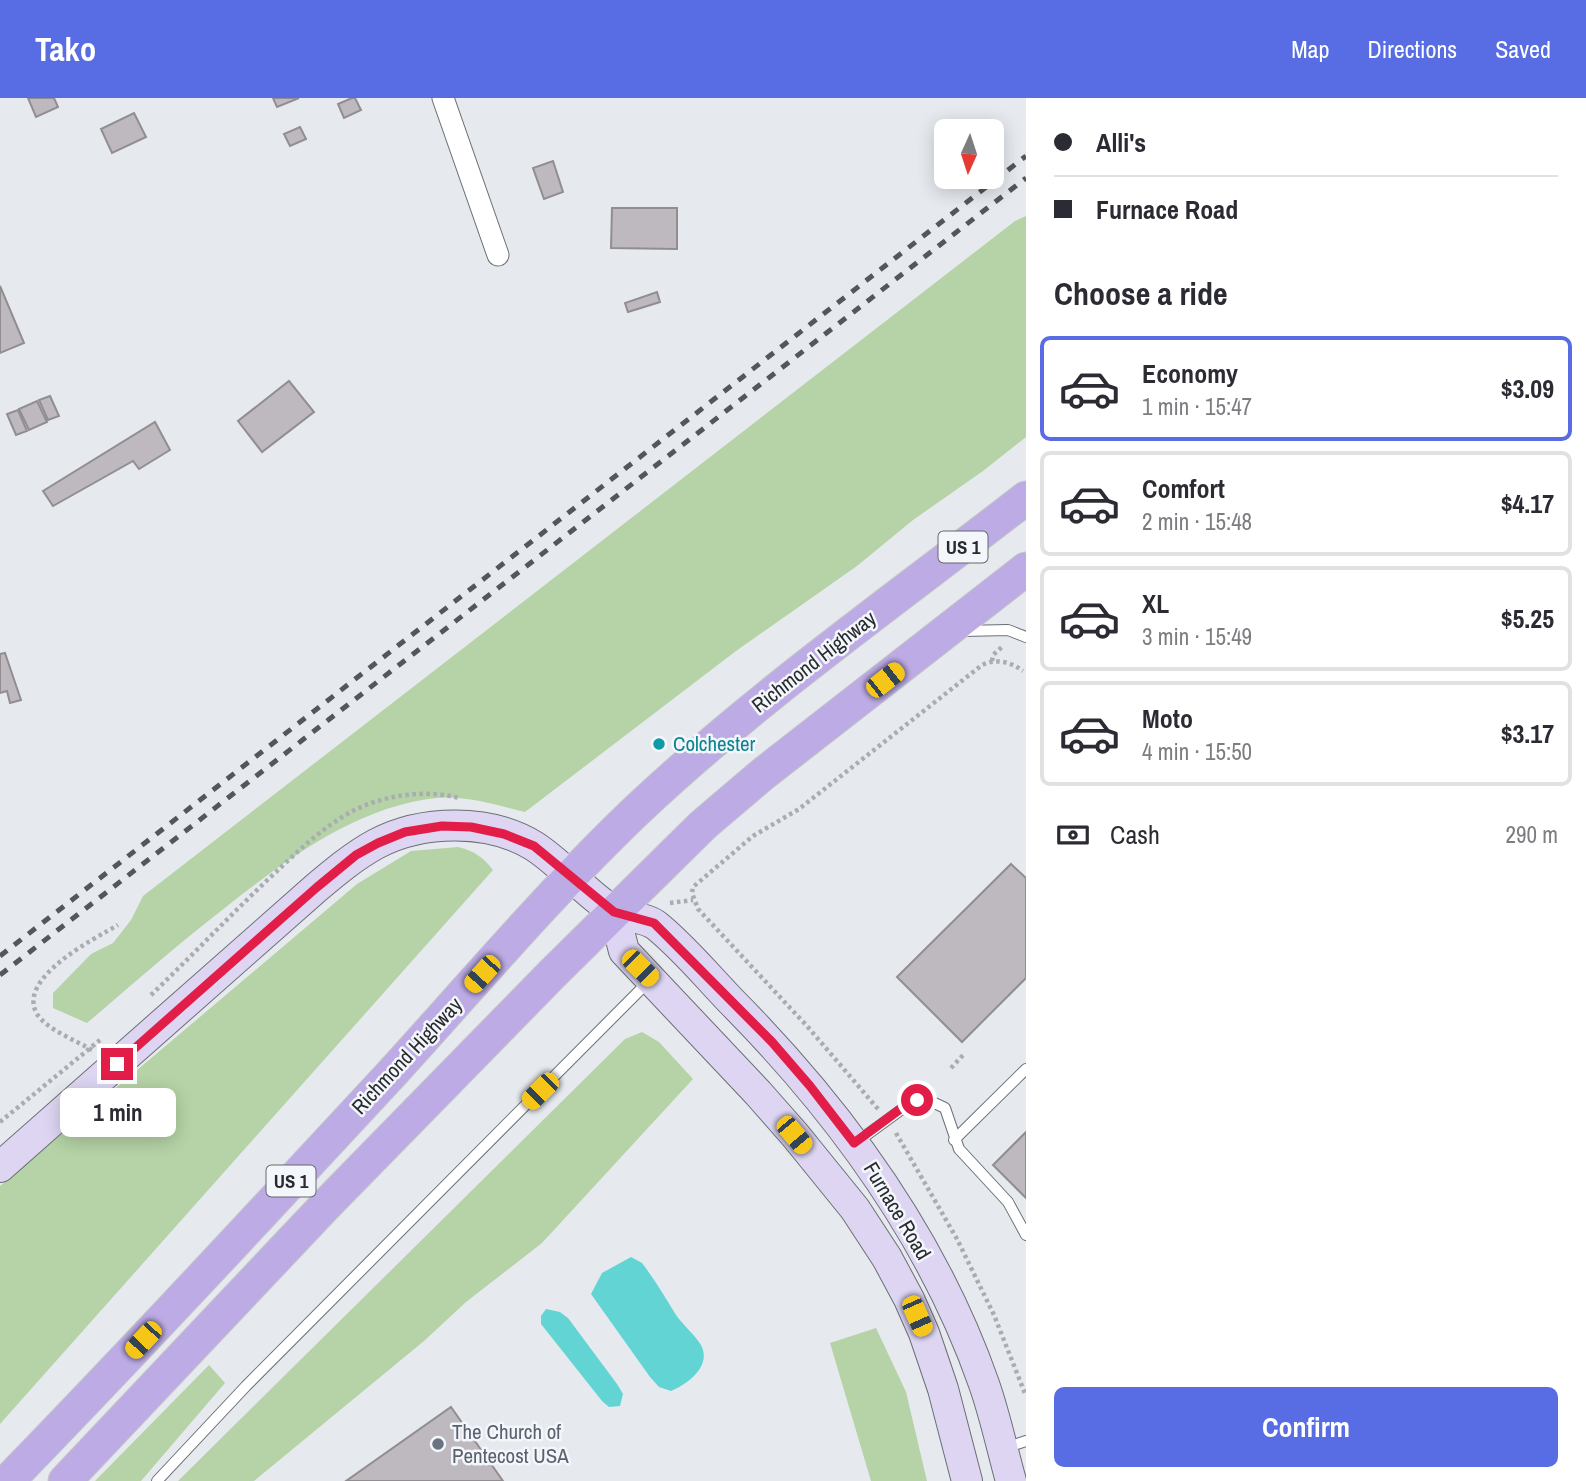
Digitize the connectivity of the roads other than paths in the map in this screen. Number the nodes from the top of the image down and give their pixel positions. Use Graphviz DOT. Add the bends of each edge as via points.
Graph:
graph roads {
  1 [pos="443,98"];
  2 [pos="498,255"];
  3 [pos="1026,498"];
  4 [pos="1026,569"];
  5 [pos="946,632"];
  6 [pos="1026,637"];
  7 [pos="570,877"];
  8 [pos="614,912"];
  9 [pos="651,979"];
  10 [pos="1026,1069"];
  11 [pos="954,1140"];
  12 [pos="854,1143"];
  13 [pos="0,1167"];
  14 [pos="1026,1235"];
  15 [pos="1014,1445"];
  16 [pos="965,1471"];
  17 [pos="8,1481"];
  18 [pos="65,1481"];
  19 [pos="157,1481"];
  20 [pos="1011,1481"];
  1 -- 2 [label="street"];
  3 -- 7 [label="main road, Richmond Highway / US 1" via="746,714 639,808"];
  4 -- 5 [label="main road, US 1"];
  5 -- 6 [label="lane" via="999,629"];
  5 -- 8 [label="main road, US 1" via="703,825"];
  7 -- 8 [label="main road, Furnace Road"];
  7 -- 13 [label="main road, Furnace Road" via="534,846 488,830 421,828 378,843 316,888"];
  7 -- 17 [label="main road, Richmond Highway / US 1"];
  8 -- 9 [label="main road, Furnace Road" via="624,951"];
  8 -- 12 [label="main road, Furnace Road" via="654,923 772,1042"];
  8 -- 18 [label="main road, US 1" via="325,1206"];
  9 -- 16 [label="main road, Furnace Road" via="787,1127 869,1231 924,1333"];
  9 -- 19 [label="lane"];
  10 -- 11 [label="lane"];
  11 -- 12 [label="lane" via="945,1108 917,1100"];
  11 -- 14 [label="lane" via="1007,1202"];
  12 -- 15 [label="main road, Furnace Road" via="898,1209 951,1307"];
  15 -- 16 [label="main road"];
  15 -- 20 [label="main road, Furnace Road"];
}
